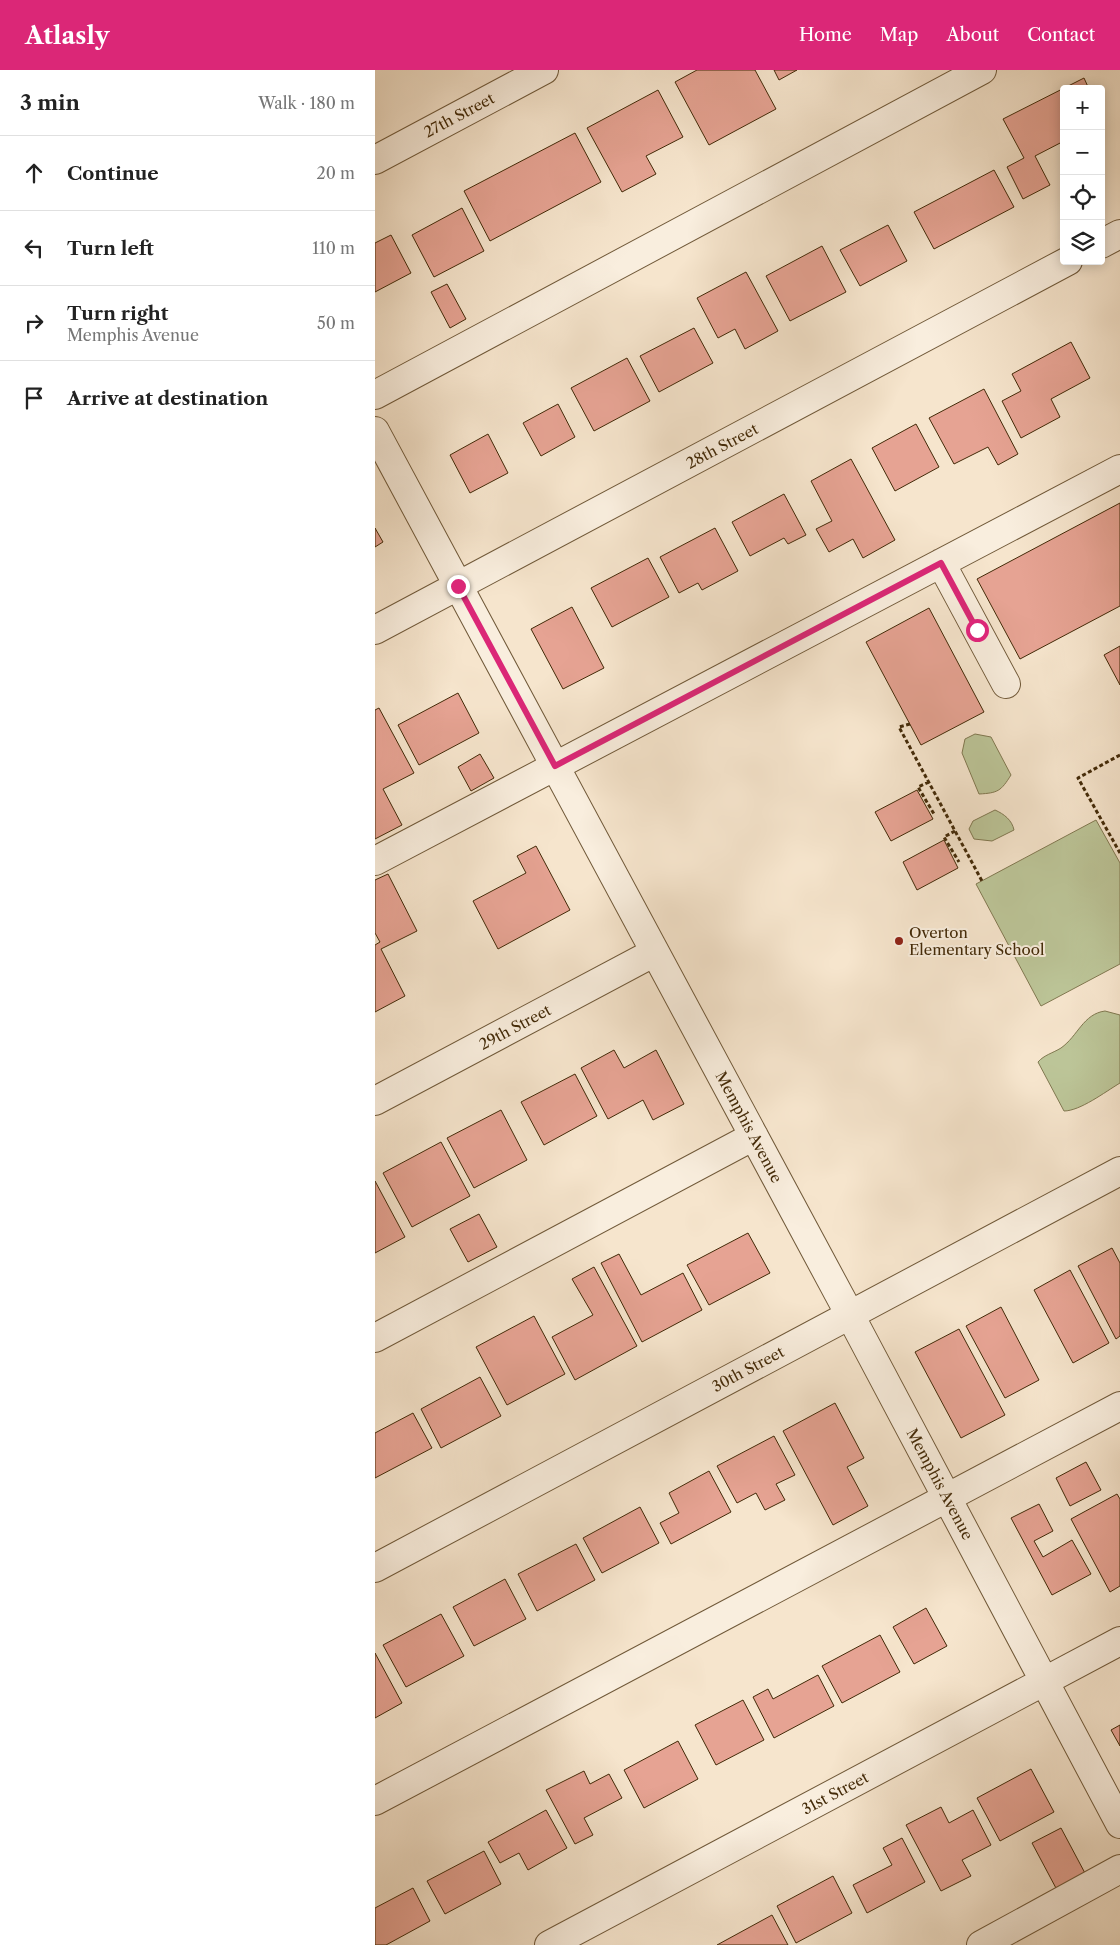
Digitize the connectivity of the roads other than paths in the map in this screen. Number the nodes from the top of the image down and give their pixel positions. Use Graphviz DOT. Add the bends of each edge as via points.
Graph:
graph roads {
  1 [pos="543,70"];
  2 [pos="982,70"];
  3 [pos="375,160"];
  4 [pos="1120,234"];
  5 [pos="1105,242"];
  6 [pos="1060,265"];
  7 [pos="375,395"];
  8 [pos="375,431"];
  9 [pos="1120,469"];
  10 [pos="941,563"];
  11 [pos="458,586"];
  12 [pos="375,630"];
  13 [pos="1006,684"];
  14 [pos="555,766"];
  15 [pos="375,860"];
  16 [pos="655,952"];
  17 [pos="375,1101"];
  18 [pos="754,1136"];
  19 [pos="1120,1171"];
  20 [pos="850,1315"];
  21 [pos="375,1338"];
  22 [pos="1120,1406"];
  23 [pos="947,1498"];
  24 [pos="375,1568"];
  25 [pos="1120,1641"];
  26 [pos="1045,1681"];
  27 [pos="375,1801"];
  28 [pos="1120,1824"];
  29 [pos="1120,1869"];
  30 [pos="549,1945"];
  31 [pos="981,1945"];
  1 -- 3 [label="street, 27th Street"];
  2 -- 7 [label="street"];
  4 -- 5 [label="street"];
  6 -- 11 [label="street, 28th Street"];
  8 -- 11 [label="street, Memphis Avenue"];
  9 -- 10 [label="street"];
  10 -- 13 [label="street"];
  10 -- 14 [label="street"];
  11 -- 12 [label="street, 28th Street"];
  11 -- 14 [label="street, Memphis Avenue"];
  14 -- 15 [label="street"];
  14 -- 16 [label="street, Memphis Avenue"];
  16 -- 17 [label="street, 29th Street"];
  16 -- 18 [label="street, Memphis Avenue"];
  18 -- 20 [label="street, Memphis Avenue"];
  18 -- 21 [label="street"];
  19 -- 20 [label="street, 30th Street"];
  20 -- 23 [label="street, Memphis Avenue"];
  20 -- 24 [label="street, 30th Street"];
  22 -- 23 [label="street"];
  23 -- 26 [label="street, Memphis Avenue"];
  23 -- 27 [label="street"];
  25 -- 26 [label="street, 31st Street"];
  26 -- 28 [label="street, Memphis Avenue"];
  26 -- 30 [label="street, 31st Street"];
  29 -- 31 [label="street"];
}
